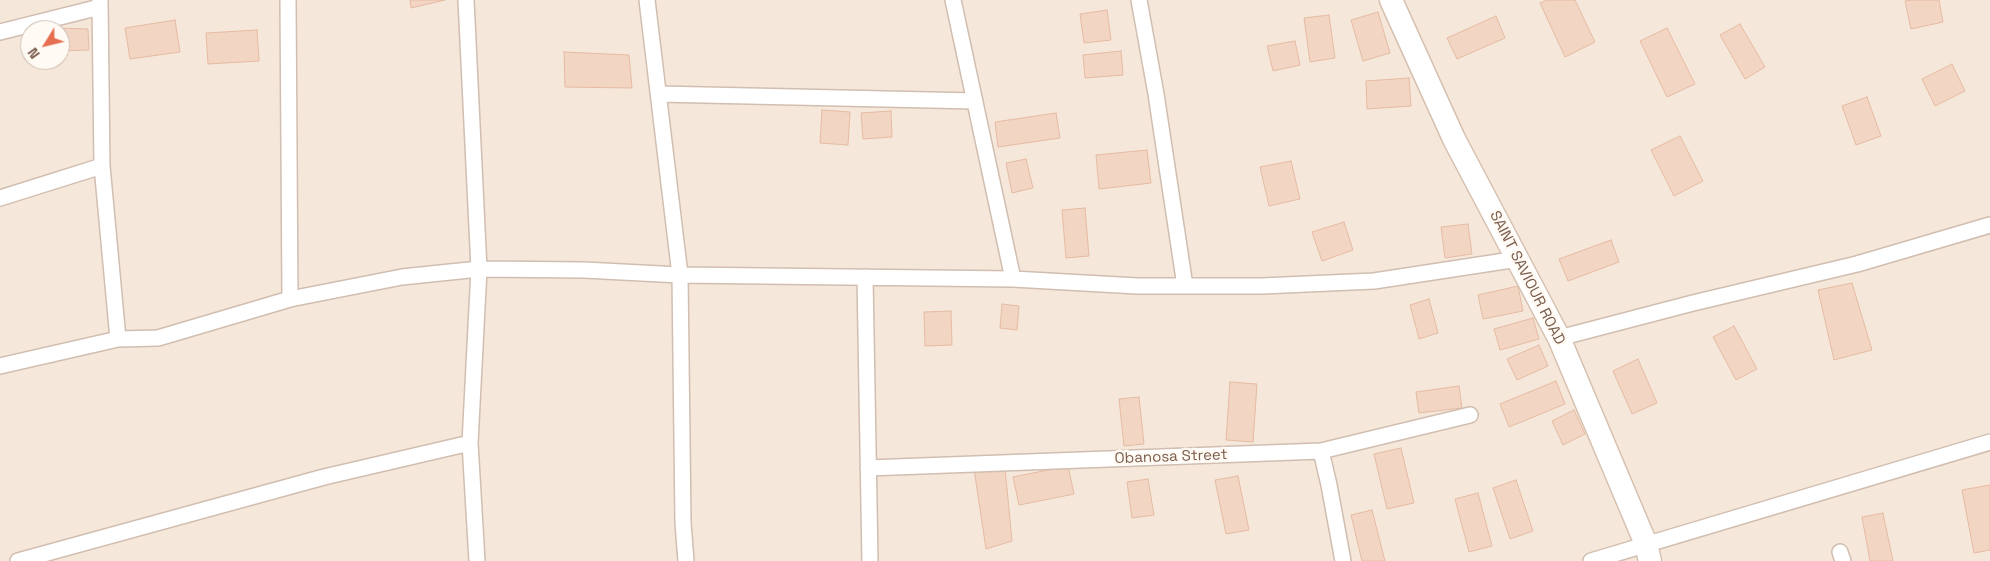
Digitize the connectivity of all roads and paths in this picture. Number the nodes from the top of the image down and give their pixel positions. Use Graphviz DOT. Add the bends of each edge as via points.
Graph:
graph roads {
  1 [pos="288,0"];
  2 [pos="466,0"];
  3 [pos="647,0"];
  4 [pos="953,0"];
  5 [pos="1139,0"];
  6 [pos="1391,0"];
  7 [pos="100,3"];
  8 [pos="0,32"];
  9 [pos="658,94"];
  10 [pos="975,101"];
  11 [pos="102,166"];
  12 [pos="0,198"];
  13 [pos="1990,225"];
  14 [pos="1518,259"];
  15 [pos="479,269"];
  16 [pos="680,275"];
  17 [pos="865,277"];
  18 [pos="1013,279"];
  19 [pos="1185,286"];
  20 [pos="290,299"];
  21 [pos="1559,338"];
  22 [pos="118,339"];
  23 [pos="0,366"];
  24 [pos="1470,415"];
  25 [pos="1990,442"];
  26 [pos="470,443"];
  27 [pos="1321,451"];
  28 [pos="868,468"];
  29 [pos="1648,552"];
  30 [pos="18,561"];
  31 [pos="477,561"];
  32 [pos="686,561"];
  33 [pos="870,561"];
  34 [pos="1343,561"];
  35 [pos="1591,561"];
  1 -- 20 [label="street"];
  2 -- 15 [label="street"];
  3 -- 9 [label="street"];
  4 -- 10 [label="street"];
  5 -- 19 [label="street"];
  6 -- 14 [label="street, SAINT SAVIOUR ROAD" via="1454,139"];
  7 -- 8 [label="street"];
  7 -- 11 [label="street"];
  9 -- 10 [label="street"];
  9 -- 16 [label="street"];
  10 -- 18 [label="street"];
  11 -- 12 [label="street"];
  11 -- 22 [label="street"];
  13 -- 21 [label="street" via="1857,264"];
  14 -- 19 [label="street" via="1374,282"];
  14 -- 21 [label="street, SAINT SAVIOUR ROAD"];
  15 -- 16 [label="street"];
  15 -- 20 [label="street" via="402,277"];
  15 -- 26 [label="street"];
  16 -- 17 [label="street"];
  16 -- 32 [label="street"];
  17 -- 18 [label="street"];
  17 -- 28 [label="street"];
  18 -- 19 [label="street"];
  20 -- 22 [label="street" via="158,338"];
  21 -- 29 [label="street, SAINT SAVIOUR ROAD"];
  22 -- 23 [label="street"];
  24 -- 27 [label="street, Obanosa Street"];
  25 -- 29 [label="street"];
  26 -- 30 [label="street" via="324,477"];
  26 -- 31 [label="street"];
  27 -- 28 [label="street, Obanosa Street"];
  27 -- 34 [label="street"];
  28 -- 33 [label="street"];
  29 -- 35 [label="street"];
}
